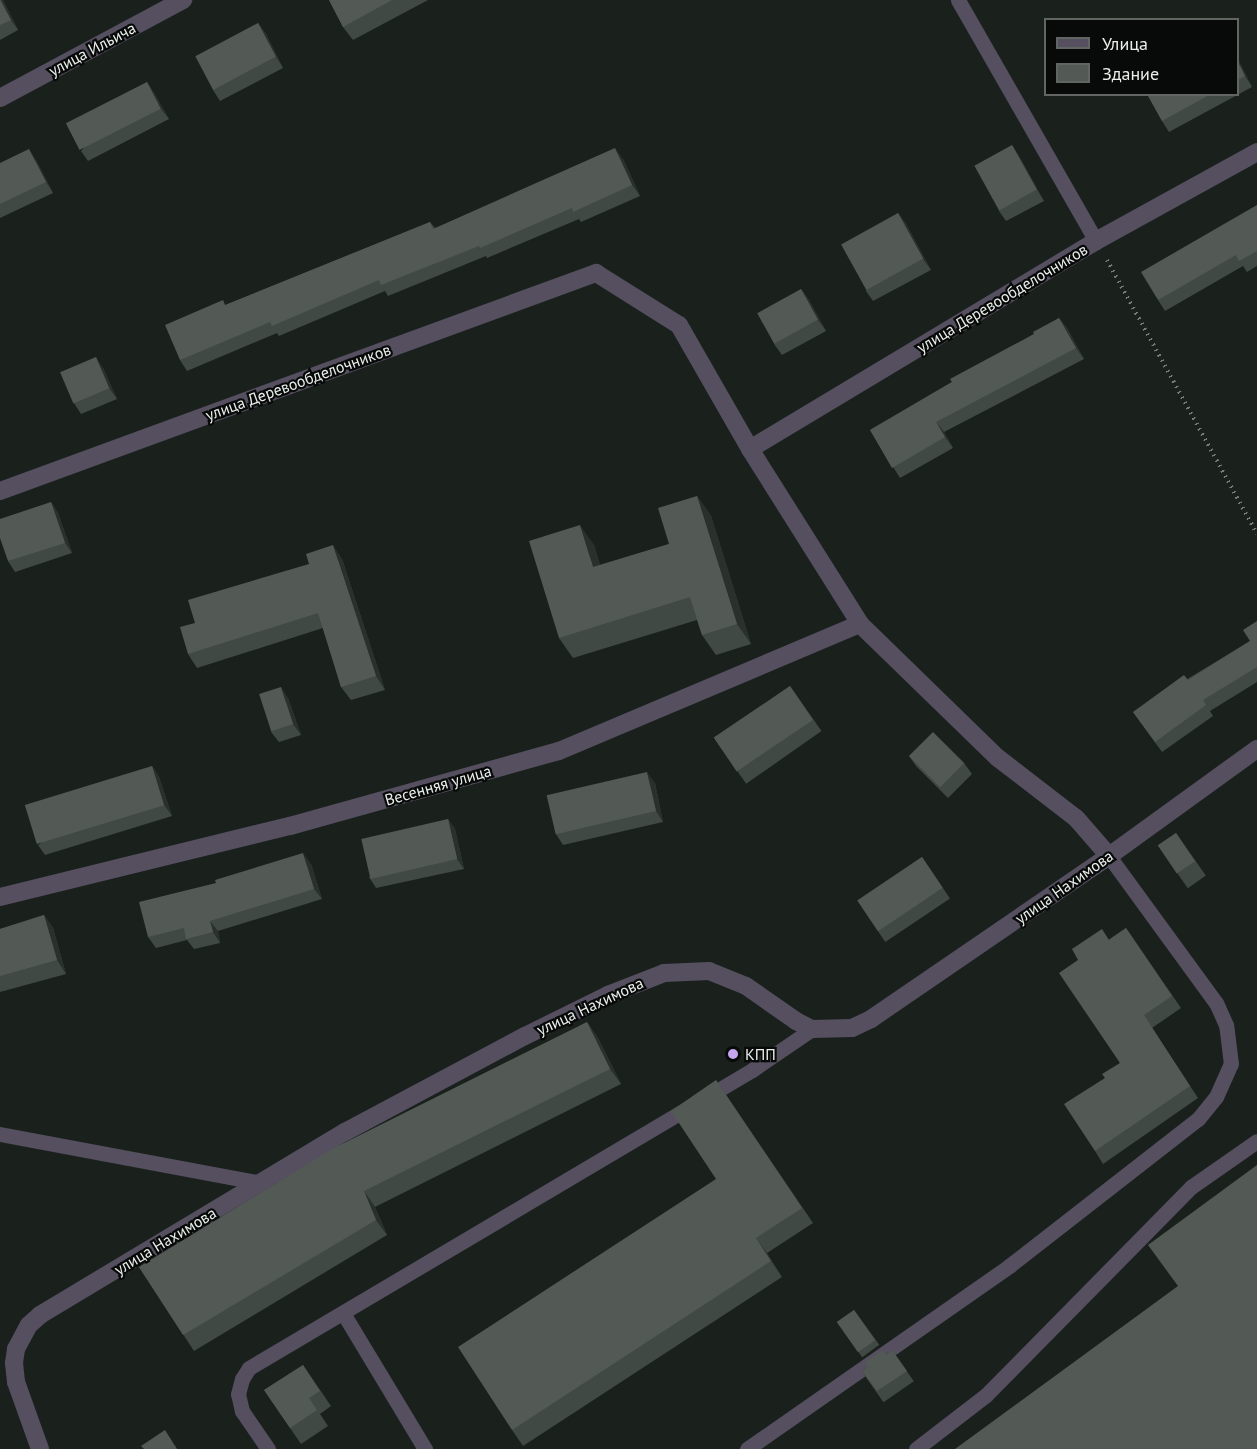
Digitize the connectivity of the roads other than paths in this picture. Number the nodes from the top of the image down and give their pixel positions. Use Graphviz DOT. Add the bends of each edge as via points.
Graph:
graph roads {
  1 [pos="183,0"];
  2 [pos="958,0"];
  3 [pos="0,98"];
  4 [pos="1257,152"];
  5 [pos="1096,241"];
  6 [pos="750,449"];
  7 [pos="0,492"];
  8 [pos="860,624"];
  9 [pos="1257,749"];
  10 [pos="1109,856"];
  11 [pos="0,897"];
  12 [pos="812,1029"];
  13 [pos="0,1134"];
  14 [pos="1257,1141"];
  15 [pos="261,1183"];
  16 [pos="343,1313"];
  17 [pos="40,1449"];
  18 [pos="268,1449"];
  19 [pos="425,1449"];
  20 [pos="747,1449"];
  21 [pos="916,1449"];
  1 -- 3 [label="street, улица Ильича"];
  2 -- 5 [label="lane"];
  4 -- 5 [label="street, улица Деревообделочников"];
  5 -- 6 [label="street, улица Деревообделочников"];
  6 -- 7 [label="street, улица Деревообделочников" via="679,325 596,273"];
  6 -- 8 [label="street"];
  8 -- 10 [label="street" via="998,758 1076,818"];
  8 -- 11 [label="street, Весенняя улица" via="559,751 290,826"];
  9 -- 10 [label="street, улица Нахимова"];
  10 -- 12 [label="street, улица Нахимова" via="871,1019 852,1028"];
  10 -- 20 [label="lane" via="1216,1004 1226,1025 1231,1064 1216,1097 1198,1119 1009,1266"];
  12 -- 15 [label="street, улица Нахимова" via="727,977 709,971 664,973 608,995 505,1046 345,1132"];
  12 -- 16 [label="lane" via="752,1070"];
  13 -- 15 [label="lane"];
  14 -- 21 [label="lane" via="1191,1187 986,1395"];
  15 -- 17 [label="street, улица Нахимова" via="29,1325 18,1343 14,1363 16,1382"];
  16 -- 18 [label="lane" via="249,1368 242,1378 238,1394 242,1411"];
  16 -- 19 [label="lane"];
}
